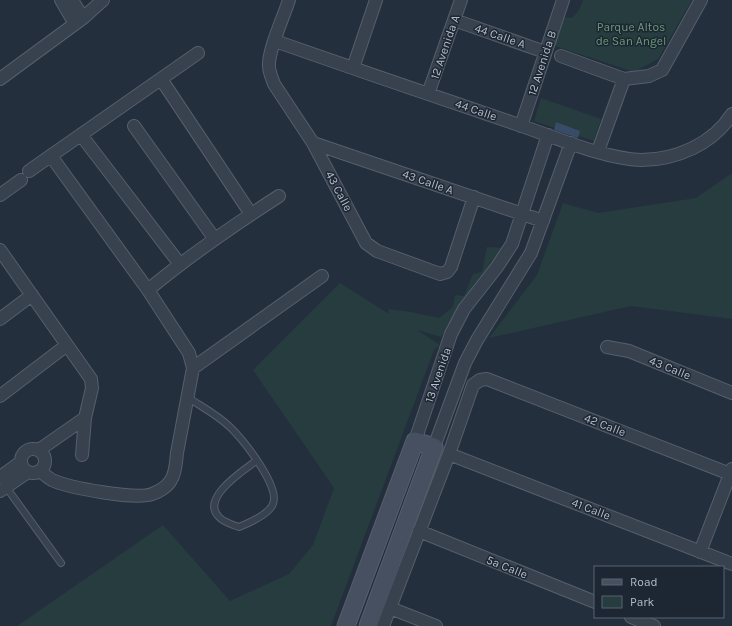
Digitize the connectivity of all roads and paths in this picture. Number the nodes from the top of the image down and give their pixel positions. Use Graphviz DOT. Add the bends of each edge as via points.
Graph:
graph roads {
  1 [pos="61,0"];
  2 [pos="72,0"];
  3 [pos="103,0"];
  4 [pos="289,0"];
  5 [pos="376,0"];
  6 [pos="461,0"];
  7 [pos="562,0"];
  8 [pos="701,0"];
  9 [pos="454,20"];
  10 [pos="79,21"];
  11 [pos="275,41"];
  12 [pos="545,52"];
  13 [pos="198,53"];
  14 [pos="561,56"];
  15 [pos="353,68"];
  16 [pos="0,79"];
  17 [pos="161,79"];
  18 [pos="624,79"];
  19 [pos="428,94"];
  20 [pos="732,114"];
  21 [pos="134,126"];
  22 [pos="521,126"];
  23 [pos="81,135"];
  24 [pos="548,135"];
  25 [pos="313,143"];
  26 [pos="571,143"];
  27 [pos="598,151"];
  28 [pos="51,156"];
  29 [pos="0,195"];
  30 [pos="280,196"];
  31 [pos="474,197"];
  32 [pos="522,213"];
  33 [pos="251,214"];
  34 [pos="543,221"];
  35 [pos="214,238"];
  36 [pos="0,250"];
  37 [pos="179,263"];
  38 [pos="322,276"];
  39 [pos="148,290"];
  40 [pos="32,295"];
  41 [pos="0,320"];
  42 [pos="67,345"];
  43 [pos="607,347"];
  44 [pos="193,368"];
  45 [pos="732,393"];
  46 [pos="0,396"];
  47 [pos="187,398"];
  48 [pos="85,418"];
  49 [pos="415,442"];
  50 [pos="434,447"];
  51 [pos="39,450"];
  52 [pos="450,454"];
  53 [pos="82,455"];
  54 [pos="256,461"];
  55 [pos="30,469"];
  56 [pos="731,472"];
  57 [pos="2,485"];
  58 [pos="420,531"];
  59 [pos="700,552"];
  60 [pos="62,563"];
  61 [pos="732,564"];
  62 [pos="594,602"];
  63 [pos="390,608"];
  64 [pos="634,618"];
  65 [pos="346,626"];
  66 [pos="368,626"];
  67 [pos="383,626"];
  68 [pos="436,626"];
  69 [pos="654,626"];
  1 -- 10 [label="street"];
  2 -- 10 [label="street"];
  3 -- 10 [label="street"];
  4 -- 11 [label="street"];
  5 -- 15 [label="street"];
  6 -- 9 [label="street, 12 Avenida A"];
  7 -- 12 [label="street, 12 Avenida B"];
  8 -- 18 [label="street" via="662,70 649,76"];
  9 -- 12 [label="street, 44 Calle A"];
  9 -- 19 [label="street, 12 Avenida A"];
  10 -- 16 [label="street"];
  11 -- 15 [label="street, 44 Calle"];
  11 -- 25 [label="street, 43 Calle" via="269,64 274,84"];
  12 -- 22 [label="street, 12 Avenida B"];
  13 -- 17 [label="street"];
  14 -- 18 [label="street"];
  15 -- 19 [label="street, 44 Calle"];
  17 -- 23 [label="street"];
  17 -- 33 [label="street"];
  18 -- 27 [label="street"];
  19 -- 22 [label="street, 44 Calle"];
  20 -- 27 [label="street, 44 Calle" via="707,140 681,154 641,160"];
  21 -- 35 [label="street"];
  22 -- 24 [label="street, 44 Calle"];
  23 -- 28 [label="street"];
  23 -- 37 [label="street"];
  24 -- 26 [label="street, 44 Calle"];
  24 -- 32 [label="street, 13 Avenida"];
  25 -- 31 [label="street, 43 Calle A"];
  25 -- 31 [label="street, 43 Calle" via="363,239 370,246 440,274 447,272 451,267"];
  26 -- 27 [label="street, 44 Calle"];
  26 -- 34 [label="street, 13 Avenida"];
  28 -- 29 [label="street"];
  28 -- 39 [label="street"];
  30 -- 33 [label="street"];
  31 -- 32 [label="street, 43 Calle A"];
  32 -- 34 [label="street, 43 Calle A"];
  32 -- 49 [label="street, 13 Avenida" via="512,244 464,309 451,334"];
  33 -- 35 [label="street"];
  34 -- 50 [label="street, 13 Avenida" via="531,253 465,363"];
  35 -- 37 [label="street"];
  36 -- 40 [label="street"];
  37 -- 39 [label="street"];
  38 -- 44 [label="street"];
  39 -- 44 [label="street" via="189,353"];
  40 -- 41 [label="street"];
  40 -- 42 [label="street"];
  42 -- 46 [label="street"];
  42 -- 48 [label="street" via="91,379 92,388"];
  43 -- 45 [label="street, 43 Calle" via="629,351"];
  44 -- 47 [label="street"];
  47 -- 54 [label="lane" via="231,428"];
  47 -- 55 [label="street" via="172,480 151,495 87,490 52,480"];
  48 -- 51 [label="street"];
  48 -- 53 [label="street"];
  49 -- 50 [label="street"];
  49 -- 65 [label="street, 13 Avenida"];
  50 -- 66 [label="street, 13 Avenida"];
  51 -- 55 [label="street" via="46,460 43,468"];
  51 -- 55 [label="street" via="28,450 22,455"];
  52 -- 56 [label="street, 42 Calle" via="473,385 480,380 488,379"];
  52 -- 58 [label="street"];
  52 -- 59 [label="street, 41 Calle"];
  54 -- 54 [label="lane" via="268,478 275,495 272,506 255,521 239,527 219,518 214,507 216,495"];
  55 -- 57 [label="street"];
  56 -- 59 [label="street"];
  57 -- 60 [label="lane"];
  58 -- 62 [label="street, 5a Calle"];
  58 -- 63 [label="street"];
  59 -- 61 [label="street, 41 Calle"];
  63 -- 67 [label="street"];
  63 -- 68 [label="street"];
  64 -- 69 [label="street"];
}
